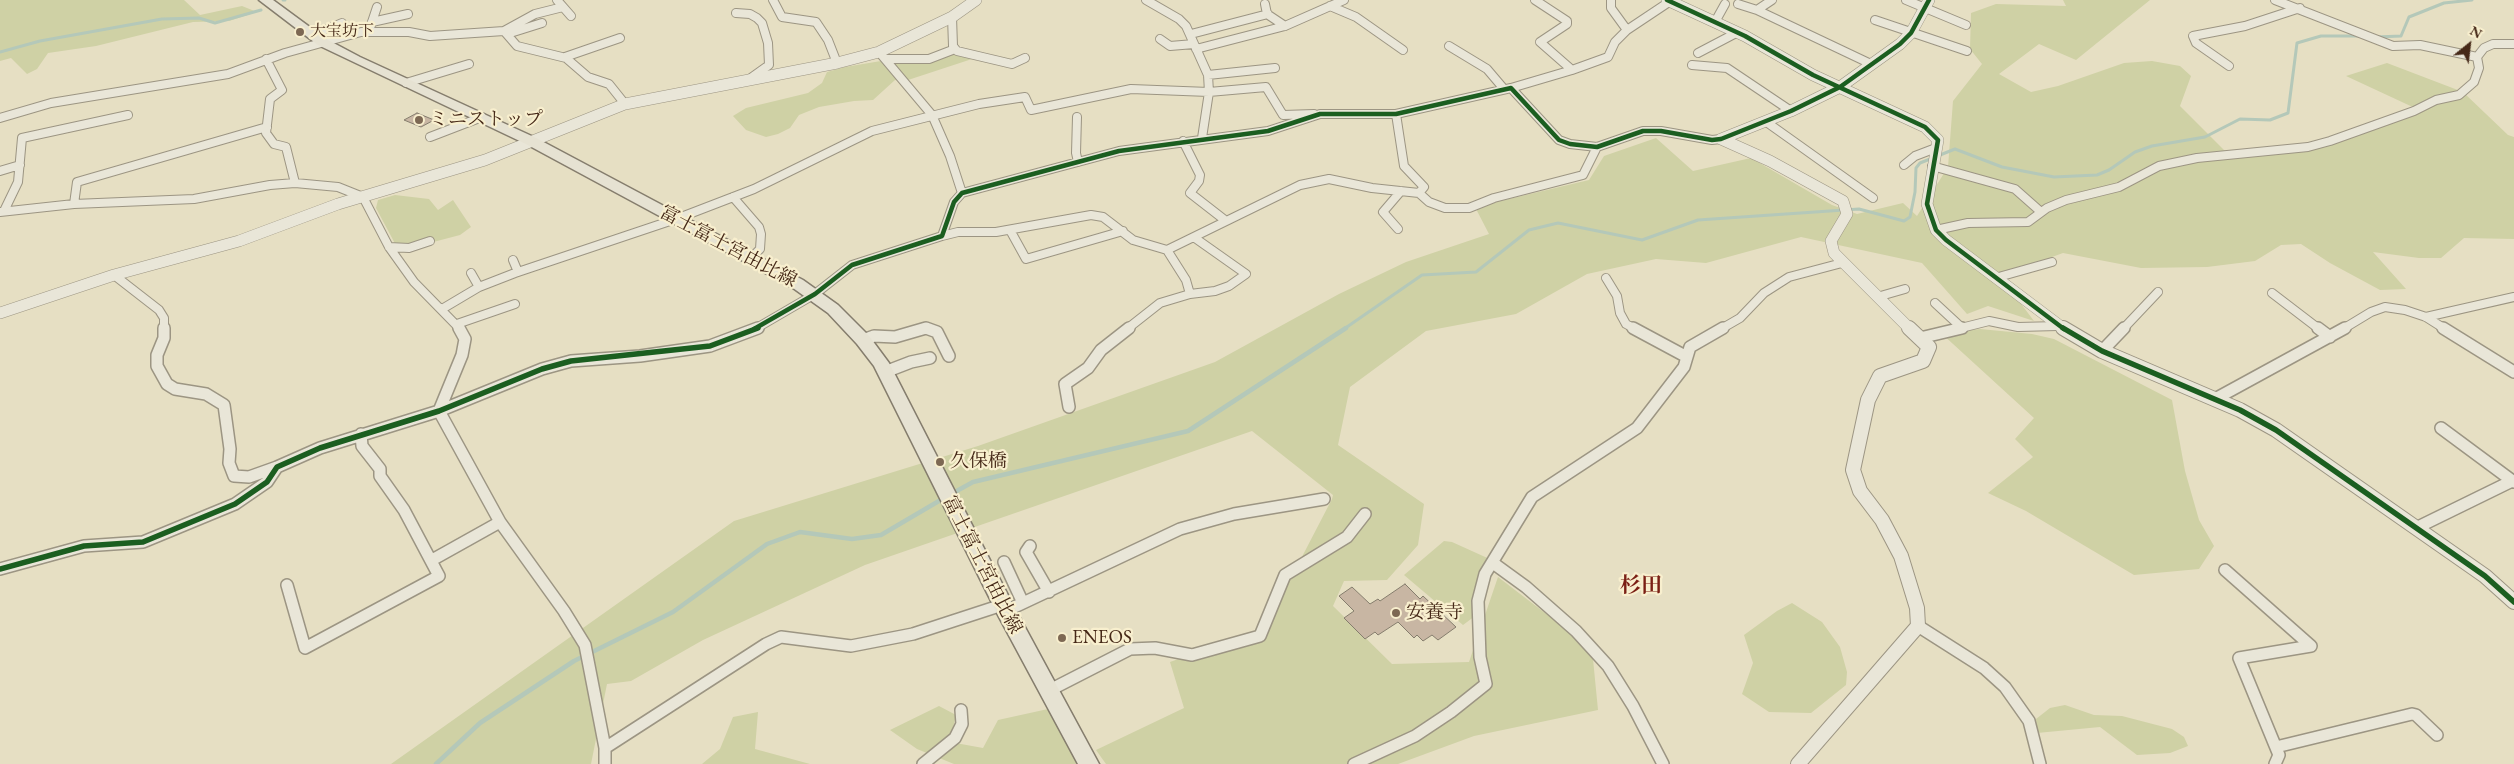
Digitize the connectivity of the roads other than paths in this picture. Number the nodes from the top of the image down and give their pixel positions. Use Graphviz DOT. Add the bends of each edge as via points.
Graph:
graph roads {
  1 [pos="265,0"];
  2 [pos="557,0"];
  3 [pos="773,0"];
  4 [pos="976,0"];
  5 [pos="1146,0"];
  6 [pos="1344,0"];
  7 [pos="1535,0"];
  8 [pos="1612,0"];
  9 [pos="1772,0"];
  10 [pos="1906,0"];
  11 [pos="2275,0"];
  12 [pos="1670,1"];
  13 [pos="1265,4"];
  14 [pos="1725,4"];
  15 [pos="1738,4"];
  16 [pos="1926,4"];
  17 [pos="1330,6"];
  18 [pos="377,7"];
  19 [pos="563,7"];
  20 [pos="2300,8"];
  21 [pos="1757,10"];
  22 [pos="736,13"];
  23 [pos="408,14"];
  24 [pos="1268,14"];
  25 [pos="571,16"];
  26 [pos="952,18"];
  27 [pos="1875,20"];
  28 [pos="372,22"];
  29 [pos="542,22"];
  30 [pos="1715,22"];
  31 [pos="342,23"];
  32 [pos="1966,25"];
  33 [pos="1285,26"];
  34 [pos="1627,30"];
  35 [pos="369,31"];
  36 [pos="1738,32"];
  37 [pos="505,33"];
  38 [pos="1910,33"];
  39 [pos="1191,34"];
  40 [pos="317,38"];
  41 [pos="620,38"];
  42 [pos="1160,39"];
  43 [pos="2514,44"];
  44 [pos="1195,46"];
  45 [pos="1448,46"];
  46 [pos="955,49"];
  47 [pos="1403,50"];
  48 [pos="1968,51"];
  49 [pos="1698,53"];
  50 [pos="882,55"];
  51 [pos="565,57"];
  52 [pos="2477,57"];
  53 [pos="1025,58"];
  54 [pos="266,59"];
  55 [pos="837,63"];
  56 [pos="469,64"];
  57 [pos="1871,64"];
  58 [pos="1692,65"];
  59 [pos="2229,66"];
  60 [pos="1274,68"];
  61 [pos="1572,70"];
  62 [pos="1208,75"];
  63 [pos="748,80"];
  64 [pos="406,83"];
  65 [pos="1840,87"];
  66 [pos="1508,88"];
  67 [pos="1208,92"];
  68 [pos="625,104"];
  69 [pos="1791,111"];
  70 [pos="1320,114"];
  71 [pos="1396,114"];
  72 [pos="128,115"];
  73 [pos="932,115"];
  74 [pos="482,117"];
  75 [pos="1077,117"];
  76 [pos="0,118"];
  77 [pos="1765,121"];
  78 [pos="267,127"];
  79 [pos="430,137"];
  80 [pos="1202,138"];
  81 [pos="1720,139"];
  82 [pos="1183,140"];
  83 [pos="531,141"];
  84 [pos="1598,148"];
  85 [pos="1934,157"];
  86 [pos="1078,162"];
  87 [pos="20,165"];
  88 [pos="1904,165"];
  89 [pos="0,171"];
  90 [pos="295,183"];
  91 [pos="1401,191"];
  92 [pos="962,193"];
  93 [pos="1419,193"];
  94 [pos="364,197"];
  95 [pos="733,197"];
  96 [pos="1873,198"];
  97 [pos="74,204"];
  98 [pos="2,212"];
  99 [pos="2041,212"];
  100 [pos="676,219"];
  101 [pos="1226,221"];
  102 [pos="1398,229"];
  103 [pos="1010,230"];
  104 [pos="1936,230"];
  105 [pos="1123,231"];
  106 [pos="942,236"];
  107 [pos="1195,238"];
  108 [pos="430,241"];
  109 [pos="565,245"];
  110 [pos="389,247"];
  111 [pos="1167,250"];
  112 [pos="570,254"];
  113 [pos="750,259"];
  114 [pos="513,260"];
  115 [pos="2052,262"];
  116 [pos="1842,263"];
  117 [pos="518,272"];
  118 [pos="471,273"];
  119 [pos="114,275"];
  120 [pos="1606,278"];
  121 [pos="1996,278"];
  122 [pos="479,287"];
  123 [pos="1905,289"];
  124 [pos="2158,292"];
  125 [pos="2272,293"];
  126 [pos="815,294"];
  127 [pos="1190,294"];
  128 [pos="1877,297"];
  129 [pos="2514,297"];
  130 [pos="1935,303"];
  131 [pos="515,304"];
  132 [pos="442,309"];
  133 [pos="0,312"];
  134 [pos="2426,318"];
  135 [pos="457,324"];
  136 [pos="2058,326"];
  137 [pos="1962,328"];
  138 [pos="2330,337"];
  139 [pos="1920,338"];
  140 [pos="863,340"];
  141 [pos="2102,351"];
  142 [pos="949,356"];
  143 [pos="1686,357"];
  144 [pos="930,358"];
  145 [pos="885,372"];
  146 [pos="2514,372"];
  147 [pos="2215,399"];
  148 [pos="1069,407"];
  149 [pos="439,412"];
  150 [pos="2441,428"];
  151 [pos="361,434"];
  152 [pos="277,467"];
  153 [pos="2513,481"];
  154 [pos="1324,500"];
  155 [pos="1365,514"];
  156 [pos="500,522"];
  157 [pos="2416,528"];
  158 [pos="1030,546"];
  159 [pos="432,560"];
  160 [pos="1004,562"];
  161 [pos="1493,563"];
  162 [pos="0,569"];
  163 [pos="2225,570"];
  164 [pos="287,586"];
  165 [pos="1049,592"];
  166 [pos="2514,602"];
  167 [pos="1023,603"];
  168 [pos="1004,608"];
  169 [pos="1918,626"];
  170 [pos="1048,691"];
  171 [pos="961,710"];
  172 [pos="2437,735"];
  173 [pos="2276,747"];
  174 [pos="605,748"];
  175 [pos="605,764"];
  176 [pos="923,764"];
  177 [pos="1089,764"];
  178 [pos="1354,764"];
  179 [pos="1663,764"];
  180 [pos="1798,764"];
  181 [pos="2040,764"];
  182 [pos="2275,764"];
  1 -- 40 [label="main road, 富士富士宮由比線"];
  2 -- 19 [label="street"];
  3 -- 55 [label="street" via="778,15 816,22"];
  4 -- 26 [label="street"];
  5 -- 39 [label="street" via="1179,19"];
  6 -- 17 [label="street"];
  7 -- 61 [label="street" via="1567,20 1567,24 1540,42"];
  8 -- 34 [label="street" via="1611,8"];
  9 -- 21 [label="street"];
  10 -- 16 [label="street"];
  11 -- 20 [label="street"];
  12 -- 30 [label="street"];
  12 -- 34 [label="street"];
  13 -- 24 [label="street"];
  14 -- 30 [label="street"];
  15 -- 21 [label="street"];
  16 -- 32 [label="street"];
  16 -- 38 [label="street"];
  17 -- 33 [label="street"];
  17 -- 47 [label="street" via="1356,17"];
  18 -- 28 [label="street"];
  19 -- 25 [label="street"];
  19 -- 37 [label="street" via="535,14"];
  20 -- 52 [label="street" via="2393,46 2420,45"];
  20 -- 59 [label="street" via="2245,26 2193,36 2196,43"];
  21 -- 57 [label="street"];
  22 -- 63 [label="street" via="757,18 762,23 768,43 769,65"];
  23 -- 28 [label="street"];
  24 -- 33 [label="street"];
  24 -- 39 [label="street"];
  26 -- 46 [label="street"];
  26 -- 50 [label="street"];
  27 -- 38 [label="street"];
  28 -- 35 [label="street"];
  29 -- 37 [label="street"];
  30 -- 36 [label="street"];
  31 -- 40 [label="street"];
  33 -- 44 [label="street"];
  34 -- 61 [label="street" via="1615,42 1608,57"];
  35 -- 37 [label="street" via="430,36"];
  35 -- 40 [label="street"];
  36 -- 49 [label="street"];
  36 -- 65 [label="street"];
  37 -- 51 [label="street" via="517,46"];
  38 -- 48 [label="street"];
  38 -- 57 [label="street"];
  39 -- 44 [label="street"];
  40 -- 54 [label="street"];
  40 -- 64 [label="main road, 富士富士宮由比線"];
  41 -- 51 [label="street"];
  42 -- 44 [label="street" via="1170,46"];
  43 -- 52 [label="street" via="2493,44 2484,48"];
  44 -- 62 [label="street"];
  45 -- 66 [label="street" via="1487,69"];
  46 -- 50 [label="street" via="929,59"];
  46 -- 53 [label="street" via="1012,64"];
  50 -- 55 [label="street"];
  50 -- 73 [label="street"];
  51 -- 68 [label="street" via="588,77 609,84"];
  52 -- 99 [label="street" via="2474,82 2459,95 2436,100 2414,111 2308,147 2197,158 2159,166 2119,187 2066,200"];
  54 -- 76 [label="street" via="228,74 51,103"];
  54 -- 78 [label="street" via="282,90 270,99"];
  55 -- 63 [label="street"];
  56 -- 64 [label="street"];
  57 -- 65 [label="street"];
  58 -- 69 [label="street" via="1727,68"];
  60 -- 62 [label="street"];
  61 -- 66 [label="street"];
  62 -- 67 [label="street"];
  63 -- 68 [label="street"];
  64 -- 74 [label="main road, 富士富士宮由比線"];
  65 -- 69 [label="street"];
  65 -- 85 [label="street" via="1925,127 1938,140"];
  66 -- 71 [label="street"];
  66 -- 84 [label="street" via="1558,140"];
  67 -- 70 [label="street" via="1266,87 1283,116"];
  67 -- 73 [label="street" via="1130,88 1030,110 1025,98 1018,97"];
  67 -- 80 [label="street"];
  68 -- 83 [label="street"];
  69 -- 77 [label="street"];
  70 -- 71 [label="street"];
  70 -- 80 [label="street" via="1268,131"];
  71 -- 93 [label="street" via="1404,166 1424,188"];
  72 -- 87 [label="street" via="22,138"];
  73 -- 92 [label="street"];
  73 -- 95 [label="street" via="872,131"];
  74 -- 79 [label="street"];
  74 -- 83 [label="main road, 富士富士宮由比線"];
  75 -- 86 [label="street"];
  77 -- 81 [label="street"];
  77 -- 96 [label="street"];
  78 -- 90 [label="street" via="266,133 274,144 286,148"];
  78 -- 97 [label="street" via="77,182"];
  80 -- 82 [label="street"];
  81 -- 84 [label="street" via="1643,131"];
  81 -- 116 [label="street" via="1770,161 1846,208 1831,241"];
  82 -- 86 [label="street"];
  82 -- 101 [label="street" via="1200,175 1190,193"];
  83 -- 94 [label="street" via="434,177"];
  83 -- 100 [label="main road, 富士富士宮由比線"];
  84 -- 93 [label="street" via="1583,175 1494,198 1469,208 1445,208 1429,202"];
  85 -- 88 [label="street" via="1915,156"];
  85 -- 99 [label="street" via="2015,190"];
  85 -- 104 [label="street" via="1926,204"];
  86 -- 92 [label="street"];
  87 -- 89 [label="street"];
  87 -- 98 [label="street" via="18,182"];
  90 -- 94 [label="street" via="338,188"];
  90 -- 97 [label="street" via="194,198"];
  91 -- 93 [label="street"];
  91 -- 101 [label="street" via="1329,179 1300,185"];
  91 -- 102 [label="street" via="1383,212"];
  92 -- 106 [label="street" via="954,202"];
  94 -- 110 [label="street"];
  94 -- 119 [label="street" via="239,240"];
  95 -- 100 [label="street"];
  95 -- 113 [label="street" via="761,234 760,249"];
  97 -- 98 [label="street"];
  99 -- 104 [label="street" via="2028,222 1968,223"];
  100 -- 112 [label="street"];
  100 -- 113 [label="main road, 富士富士宮由比線"];
  101 -- 107 [label="street"];
  103 -- 105 [label="street" via="1091,215 1103,217"];
  103 -- 105 [label="street" via="1026,259"];
  103 -- 106 [label="street" via="958,232"];
  104 -- 121 [label="street"];
  105 -- 111 [label="street" via="1133,240"];
  106 -- 126 [label="street" via="852,265"];
  107 -- 111 [label="street"];
  107 -- 127 [label="street" via="1246,274 1222,288"];
  108 -- 110 [label="street" via="409,248"];
  109 -- 112 [label="street"];
  110 -- 132 [label="street" via="414,282"];
  111 -- 127 [label="street" via="1186,280"];
  112 -- 117 [label="street"];
  113 -- 126 [label="main road, 富士富士宮由比線"];
  114 -- 117 [label="street"];
  115 -- 121 [label="street"];
  116 -- 128 [label="street"];
  116 -- 143 [label="street" via="1789,277 1776,284 1740,318 1690,347"];
  117 -- 122 [label="street"];
  118 -- 122 [label="street"];
  119 -- 133 [label="street"];
  119 -- 152 [label="street" via="159,310 164,318 164,338 157,355 157,366 168,384 175,389 206,394 224,405 229,463 234,476 249,477"];
  120 -- 143 [label="street" via="1617,296 1626,324"];
  121 -- 136 [label="street"];
  122 -- 132 [label="street"];
  123 -- 128 [label="street"];
  124 -- 141 [label="street"];
  125 -- 138 [label="street"];
  126 -- 140 [label="main road, 富士富士宮由比線"];
  126 -- 149 [label="street" via="760,327 710,346 571,361 542,369"];
  127 -- 148 [label="street" via="1160,303 1101,350 1088,368 1065,384"];
  128 -- 139 [label="street"];
  129 -- 134 [label="street"];
  130 -- 137 [label="street"];
  131 -- 135 [label="street"];
  132 -- 135 [label="street"];
  134 -- 138 [label="street" via="2385,307"];
  134 -- 146 [label="street"];
  135 -- 149 [label="street" via="462,356"];
  136 -- 137 [label="street" via="2018,327 1989,321"];
  136 -- 141 [label="street"];
  137 -- 139 [label="street"];
  138 -- 147 [label="street"];
  139 -- 169 [label="street" via="1929,347 1923,360 1880,376 1868,400 1853,470 1860,491 1886,526 1902,556 1917,608"];
  140 -- 142 [label="street" via="874,336 894,337 926,328 937,332"];
  140 -- 145 [label="main road, 富士富士宮由比線"];
  141 -- 147 [label="street"];
  143 -- 161 [label="street" via="1684,367 1637,428 1532,497"];
  144 -- 145 [label="street"];
  145 -- 168 [label="main road, 富士富士宮由比線"];
  147 -- 157 [label="street" via="2276,430"];
  149 -- 151 [label="street"];
  149 -- 156 [label="street"];
  150 -- 153 [label="street"];
  151 -- 152 [label="street" via="326,445"];
  151 -- 159 [label="street" via="362,446 380,468 380,476 404,510"];
  152 -- 162 [label="street" via="267,482 235,504 143,542 84,546"];
  153 -- 157 [label="street"];
  154 -- 165 [label="street" via="1204,521 1146,544"];
  155 -- 170 [label="street" via="1347,538 1285,575 1260,636 1192,655 1155,648 1130,649"];
  156 -- 159 [label="street"];
  156 -- 174 [label="street" via="586,646"];
  157 -- 166 [label="street" via="2485,576"];
  158 -- 165 [label="street" via="1026,552"];
  159 -- 164 [label="street" via="440,576 305,648"];
  160 -- 167 [label="street"];
  161 -- 178 [label="street" via="1485,574 1478,601 1480,657 1486,684 1415,736"];
  161 -- 179 [label="street" via="1562,619 1608,666"];
  163 -- 173 [label="street" via="2312,646 2239,658"];
  165 -- 167 [label="street"];
  167 -- 168 [label="street"];
  168 -- 170 [label="main road, 富士富士宮由比線"];
  168 -- 174 [label="street" via="913,634 851,646 781,637"];
  169 -- 180 [label="street"];
  169 -- 181 [label="street" via="1984,668 2005,687 2029,721"];
  170 -- 177 [label="main road, 富士富士宮由比線"];
  171 -- 176 [label="street" via="962,724 955,738"];
  172 -- 173 [label="street" via="2416,714 2412,714"];
  173 -- 182 [label="street" via="2279,755"];
  174 -- 175 [label="street"];
}
